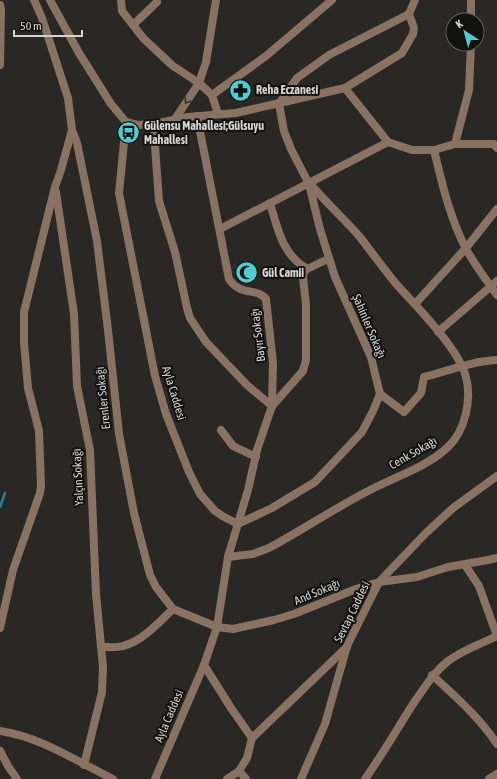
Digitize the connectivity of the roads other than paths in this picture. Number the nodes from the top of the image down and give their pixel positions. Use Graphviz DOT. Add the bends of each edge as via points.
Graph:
graph roads {
  1 [pos="34,0"];
  2 [pos="50,0"];
  3 [pos="121,0"];
  4 [pos="216,0"];
  5 [pos="332,0"];
  6 [pos="415,0"];
  7 [pos="471,0"];
  8 [pos="157,2"];
  9 [pos="0,5"];
  10 [pos="472,12"];
  11 [pos="409,14"];
  12 [pos="133,25"];
  13 [pos="471,52"];
  14 [pos="0,66"];
  15 [pos="199,83"];
  16 [pos="345,88"];
  17 [pos="212,95"];
  18 [pos="279,104"];
  19 [pos="218,114"];
  20 [pos="197,116"];
  21 [pos="175,119"];
  22 [pos="126,122"];
  23 [pos="154,124"];
  24 [pos="72,130"];
  25 [pos="388,142"];
  26 [pos="455,144"];
  27 [pos="496,144"];
  28 [pos="434,150"];
  29 [pos="309,184"];
  30 [pos="55,187"];
  31 [pos="270,204"];
  32 [pos="497,208"];
  33 [pos="220,229"];
  34 [pos="466,248"];
  35 [pos="328,258"];
  36 [pos="307,269"];
  37 [pos="494,284"];
  38 [pos="497,295"];
  39 [pos="415,304"];
  40 [pos="438,332"];
  41 [pos="497,360"];
  42 [pos="462,367"];
  43 [pos="380,394"];
  44 [pos="272,406"];
  45 [pos="221,430"];
  46 [pos="256,457"];
  47 [pos="497,476"];
  48 [pos="238,524"];
  49 [pos="228,557"];
  50 [pos="497,558"];
  51 [pos="466,564"];
  52 [pos="379,582"];
  53 [pos="173,609"];
  54 [pos="217,627"];
  55 [pos="0,628"];
  56 [pos="497,636"];
  57 [pos="347,646"];
  58 [pos="101,647"];
  59 [pos="204,665"];
  60 [pos="432,675"];
  61 [pos="0,731"];
  62 [pos="252,738"];
  63 [pos="497,744"];
  64 [pos="0,751"];
  65 [pos="84,765"];
  66 [pos="238,772"];
  67 [pos="497,774"];
  68 [pos="17,779"];
  69 [pos="113,779"];
  70 [pos="155,779"];
  71 [pos="227,779"];
  72 [pos="246,779"];
  73 [pos="301,779"];
  74 [pos="366,779"];
  75 [pos="489,779"];
  76 [pos="496,779"];
  1 -- 24 [label="street, Erenler Sokağı" via="68,98"];
  2 -- 22 [label="street" via="110,104"];
  3 -- 12 [label="street" via="122,11"];
  4 -- 15 [label="street" via="206,62"];
  5 -- 17 [label="street" via="266,56"];
  6 -- 11 [label="street"];
  7 -- 10 [label="street"];
  8 -- 12 [label="street"];
  9 -- 14 [label="street"];
  11 -- 16 [label="street" via="414,28 413,34 402,53"];
  11 -- 18 [label="street" via="329,55 298,78"];
  12 -- 15 [label="street" via="173,66"];
  13 -- 26 [label="street" via="469,90"];
  15 -- 17 [label="street"];
  15 -- 21 [label="street, one-way"];
  16 -- 18 [label="street"];
  16 -- 25 [label="street"];
  17 -- 19 [label="street"];
  18 -- 19 [label="street"];
  18 -- 29 [label="street, Şahinler Sokağı" via="284,131"];
  19 -- 20 [label="street"];
  20 -- 21 [label="street"];
  20 -- 33 [label="street, Bayır Sokağı"];
  21 -- 23 [label="street"];
  22 -- 23 [label="street" via="138,125"];
  22 -- 48 [label="street, Ayla Caddesi" via="119,193 155,376 166,414 200,494 215,511"];
  23 -- 44 [label="street" via="159,201 175,252 190,318 206,342"];
  24 -- 30 [label="street, Erenler Sokağı"];
  24 -- 53 [label="street, Erenler Sokağı" via="77,143 97,242 119,434 134,513 150,575"];
  25 -- 28 [label="street" via="412,150"];
  25 -- 29 [label="street"];
  26 -- 27 [label="street"];
  26 -- 28 [label="street"];
  28 -- 34 [label="street" via="446,199"];
  29 -- 31 [label="street"];
  29 -- 35 [label="street, Şahinler Sokağı"];
  29 -- 39 [label="street, Cenk Sokağı" via="359,237"];
  30 -- 55 [label="street, Erenler Sokağı" via="25,308 24,342 28,388 39,431 41,486 13,570"];
  30 -- 58 [label="street, Yalçın Sokağı" via="74,314 77,386 90,450 96,594"];
  31 -- 33 [label="street"];
  31 -- 36 [label="street" via="284,247 298,264"];
  32 -- 34 [label="street"];
  33 -- 44 [label="street, Bayır Sokağı" via="229,279 235,287 260,294 266,299 273,363"];
  34 -- 37 [label="street" via="476,266"];
  34 -- 39 [label="street"];
  35 -- 36 [label="street"];
  35 -- 43 [label="street, Şahinler Sokağı" via="371,357"];
  36 -- 44 [label="street" via="303,277 306,360 302,371"];
  37 -- 38 [label="street"];
  37 -- 40 [label="street"];
  39 -- 40 [label="street, Cenk Sokağı"];
  40 -- 42 [label="street, Cenk Sokağı"];
  41 -- 42 [label="street"];
  42 -- 43 [label="street" via="424,377 421,393 404,412"];
  42 -- 49 [label="street, Cenk Sokağı" via="468,394 464,419 458,435 440,454 373,488 268,548 253,554"];
  43 -- 48 [label="street" via="362,432 315,482 272,508"];
  44 -- 46 [label="street, Bayır Sokağı"];
  45 -- 46 [label="street" via="234,446"];
  46 -- 48 [label="street, Bayır Sokağı"];
  47 -- 52 [label="street, Sevtap Caddesi" via="453,508 424,534"];
  48 -- 49 [label="street, Ayla Caddesi"];
  49 -- 54 [label="street, Ayla Caddesi"];
  50 -- 51 [label="street, And Sokağı"];
  51 -- 52 [label="street, And Sokağı" via="417,577"];
  51 -- 56 [label="street" via="478,586"];
  52 -- 54 [label="street, And Sokağı" via="274,620 233,629"];
  52 -- 57 [label="street, Sevtap Caddesi"];
  53 -- 54 [label="street"];
  53 -- 58 [label="street" via="147,633 130,644"];
  54 -- 59 [label="street, Ayla Caddesi"];
  56 -- 60 [label="street" via="466,650"];
  57 -- 62 [label="street"];
  57 -- 73 [label="street, Sevtap Caddesi" via="325,724"];
  58 -- 65 [label="street, Yalçın Sokağı" via="102,692"];
  59 -- 62 [label="street"];
  59 -- 70 [label="street, Ayla Caddesi"];
  60 -- 63 [label="street" via="486,727"];
  60 -- 74 [label="street"];
  61 -- 65 [label="street" via="52,747"];
  62 -- 66 [label="street" via="247,758"];
  64 -- 68 [label="street"];
  65 -- 69 [label="street"];
  66 -- 71 [label="street"];
  66 -- 72 [label="street"];
  67 -- 75 [label="street"];
  67 -- 76 [label="street"];
}
